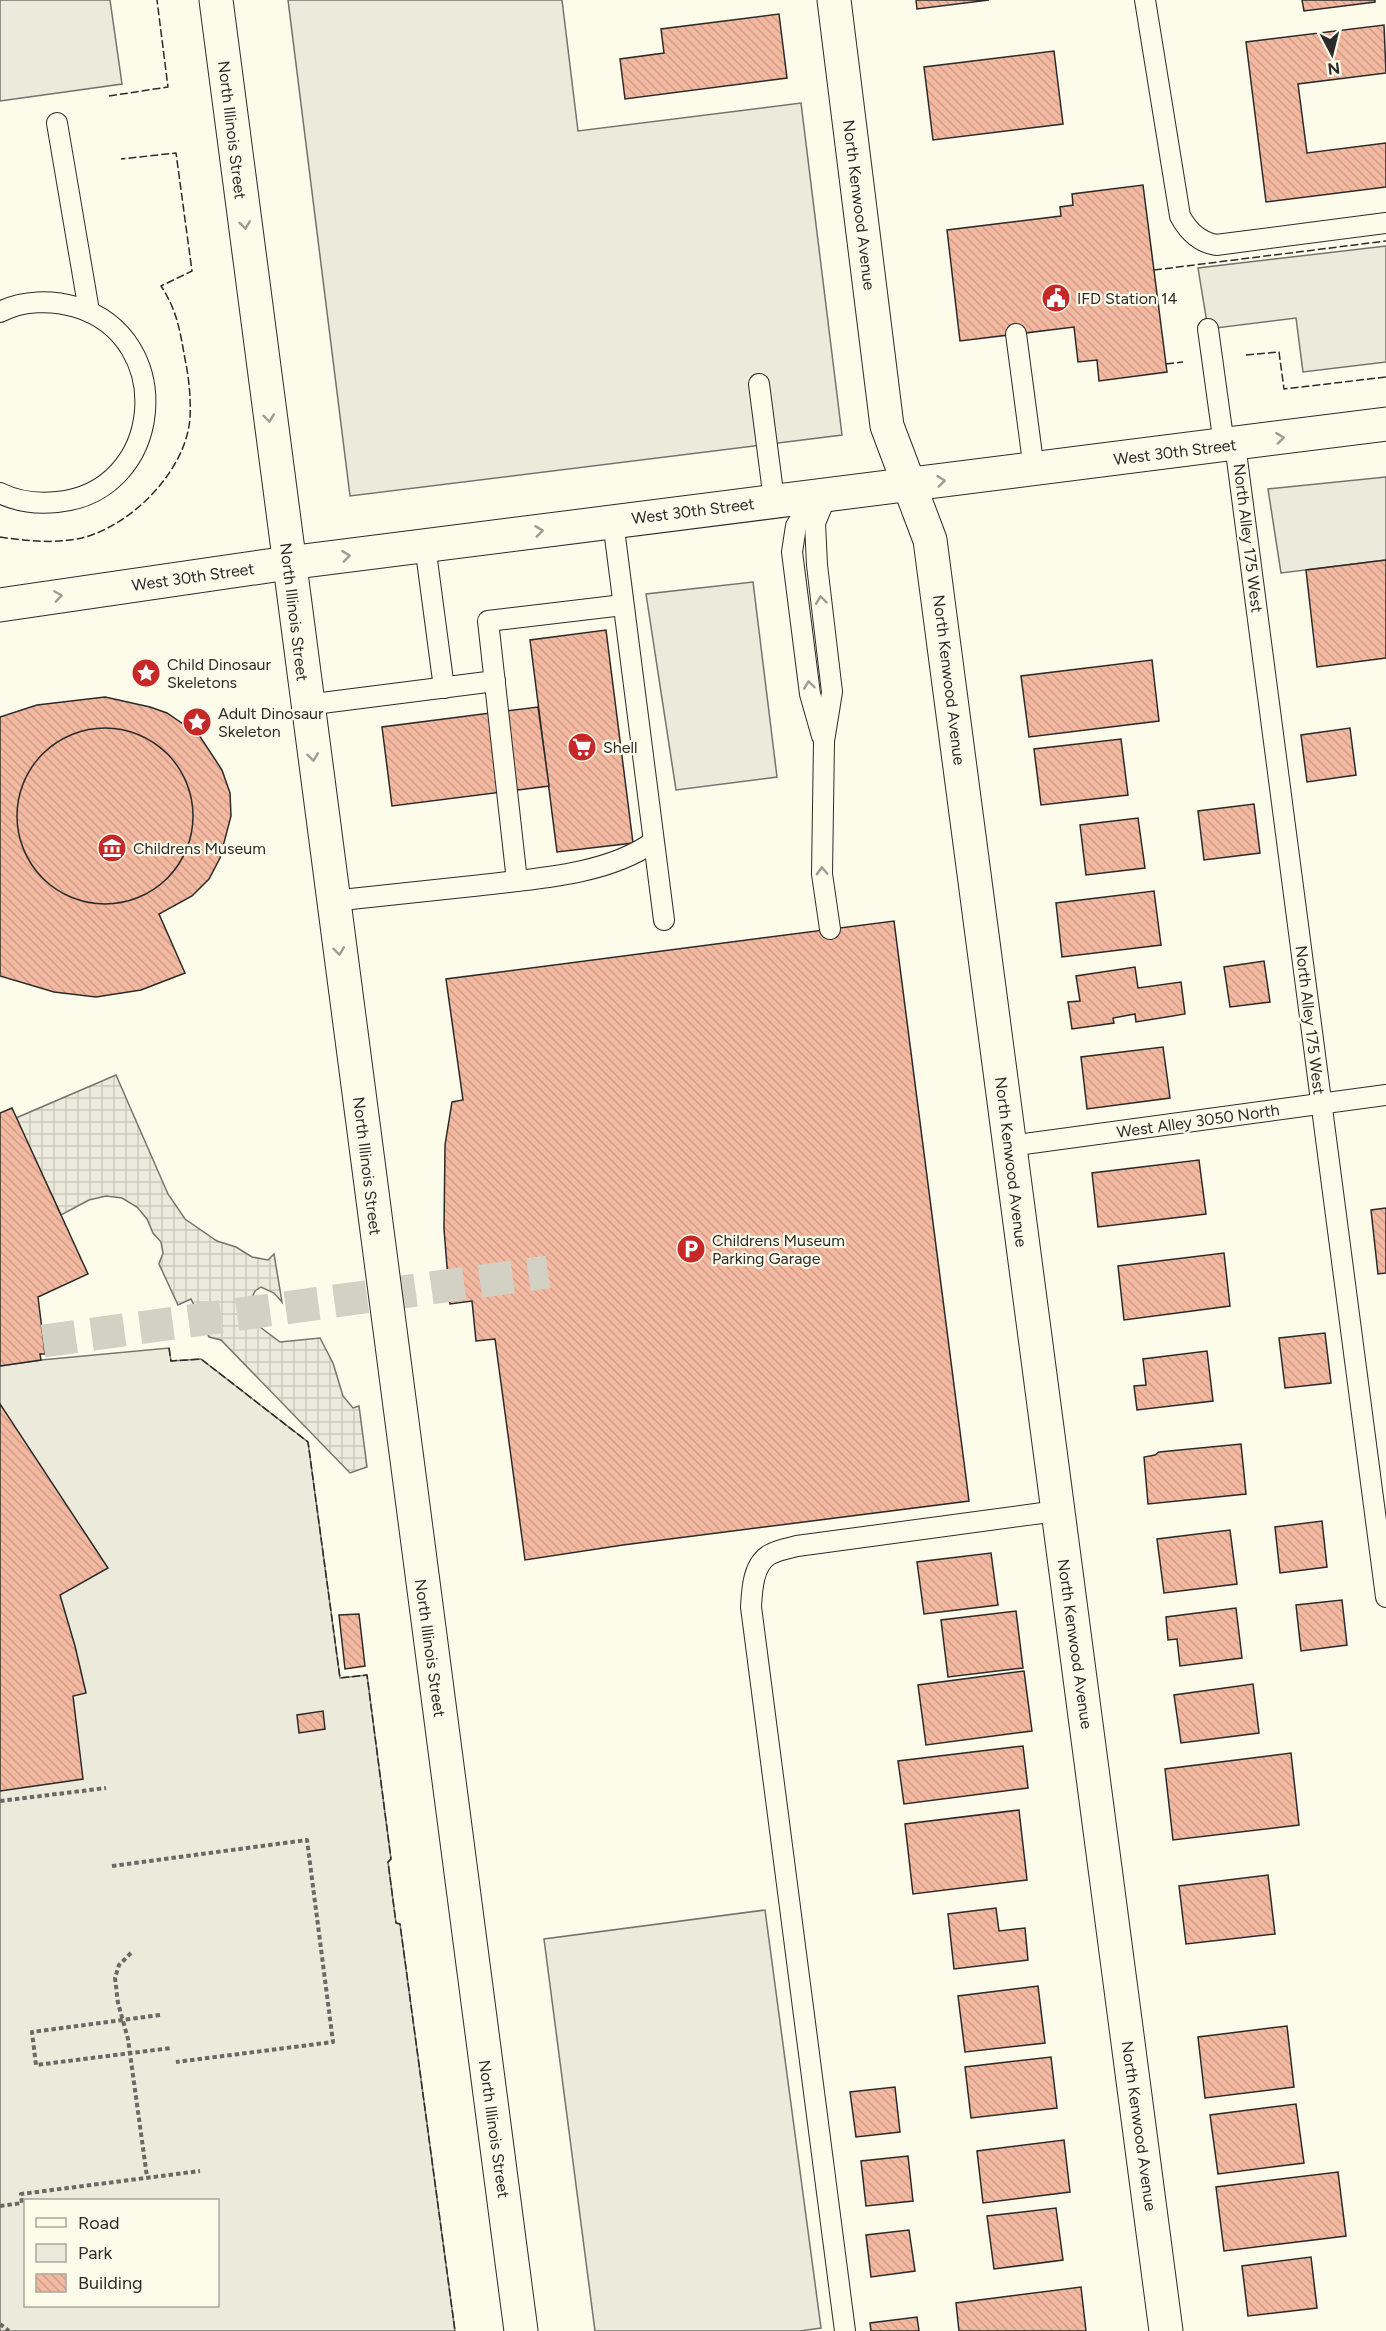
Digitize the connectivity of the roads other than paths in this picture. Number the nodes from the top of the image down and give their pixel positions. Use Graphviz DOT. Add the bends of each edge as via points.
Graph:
graph roads {
  1 [pos="216,0"];
  2 [pos="834,0"];
  3 [pos="1145,0"];
  4 [pos="57,123"];
  5 [pos="1386,223"];
  6 [pos="89,311"];
  7 [pos="0,312"];
  8 [pos="1208,329"];
  9 [pos="1016,334"];
  10 [pos="759,384"];
  11 [pos="1386,424"];
  12 [pos="1230,444"];
  13 [pos="1034,470"];
  14 [pos="909,485"];
  15 [pos="0,493"];
  16 [pos="827,494"];
  17 [pos="774,500"];
  18 [pos="613,522"];
  19 [pos="425,545"];
  20 [pos="288,563"];
  21 [pos="0,604"];
  22 [pos="623,605"];
  23 [pos="495,681"];
  24 [pos="444,688"];
  25 [pos="306,705"];
  26 [pos="653,842"];
  27 [pos="518,881"];
  28 [pos="332,901"];
  29 [pos="664,920"];
  30 [pos="830,929"];
  31 [pos="1386,1095"];
  32 [pos="1321,1104"];
  33 [pos="1009,1146"];
  34 [pos="1057,1511"];
  35 [pos="1386,1597"];
  36 [pos="520,2331"];
  37 [pos="845,2331"];
  38 [pos="1166,2331"];
  1 -- 20 [label="main road, North Illinois Street, one-way"];
  2 -- 14 [label="main road, North Kenwood Avenue" via="887,426"];
  3 -- 5 [label="lane" via="1180,216 1186,228 1206,243 1216,244"];
  4 -- 6 [label="lane"];
  6 -- 7 [label="lane" via="61,303 32,302"];
  6 -- 15 [label="lane" via="114,328 134,353 144,382 146,412 139,442 122,469 99,489 71,501 40,504"];
  8 -- 12 [label="lane, North Alley 175 West"];
  9 -- 13 [label="lane"];
  10 -- 17 [label="lane"];
  12 -- 11 [label="main road, West 30th Street, one-way"];
  12 -- 13 [label="main road, West 30th Street"];
  12 -- 32 [label="lane, North Alley 175 West"];
  14 -- 13 [label="main road, West 30th Street, one-way"];
  14 -- 16 [label="main road, West 30th Street"];
  14 -- 33 [label="main road, North Kenwood Avenue" via="930,540"];
  16 -- 17 [label="main road, West 30th Street"];
  30 -- 16 [label="lane, one-way" via="822,874 824,741 832,692 815,523"];
  17 -- 18 [label="main road, West 30th Street"];
  19 -- 18 [label="main road, West 30th Street, one-way"];
  18 -- 22 [label="lane"];
  20 -- 19 [label="main road, West 30th Street, one-way"];
  19 -- 24 [label="lane"];
  21 -- 20 [label="main road, West 30th Street, one-way"];
  20 -- 25 [label="main road, North Illinois Street"];
  22 -- 23 [label="lane" via="488,621"];
  22 -- 26 [label="lane"];
  23 -- 24 [label="lane"];
  23 -- 27 [label="lane"];
  24 -- 25 [label="lane"];
  25 -- 28 [label="main road, North Illinois Street, one-way"];
  26 -- 27 [label="lane" via="637,854 582,871"];
  26 -- 29 [label="lane"];
  27 -- 28 [label="lane"];
  28 -- 36 [label="main road, North Illinois Street, one-way"];
  31 -- 32 [label="lane, West Alley 3050 North"];
  32 -- 33 [label="lane, West Alley 3050 North"];
  32 -- 35 [label="lane, North Alley 175 West"];
  33 -- 34 [label="main road, North Kenwood Avenue"];
  34 -- 37 [label="lane" via="797,1546 769,1555 758,1567 753,1584 751,1607"];
  34 -- 38 [label="main road, North Kenwood Avenue"];
}
